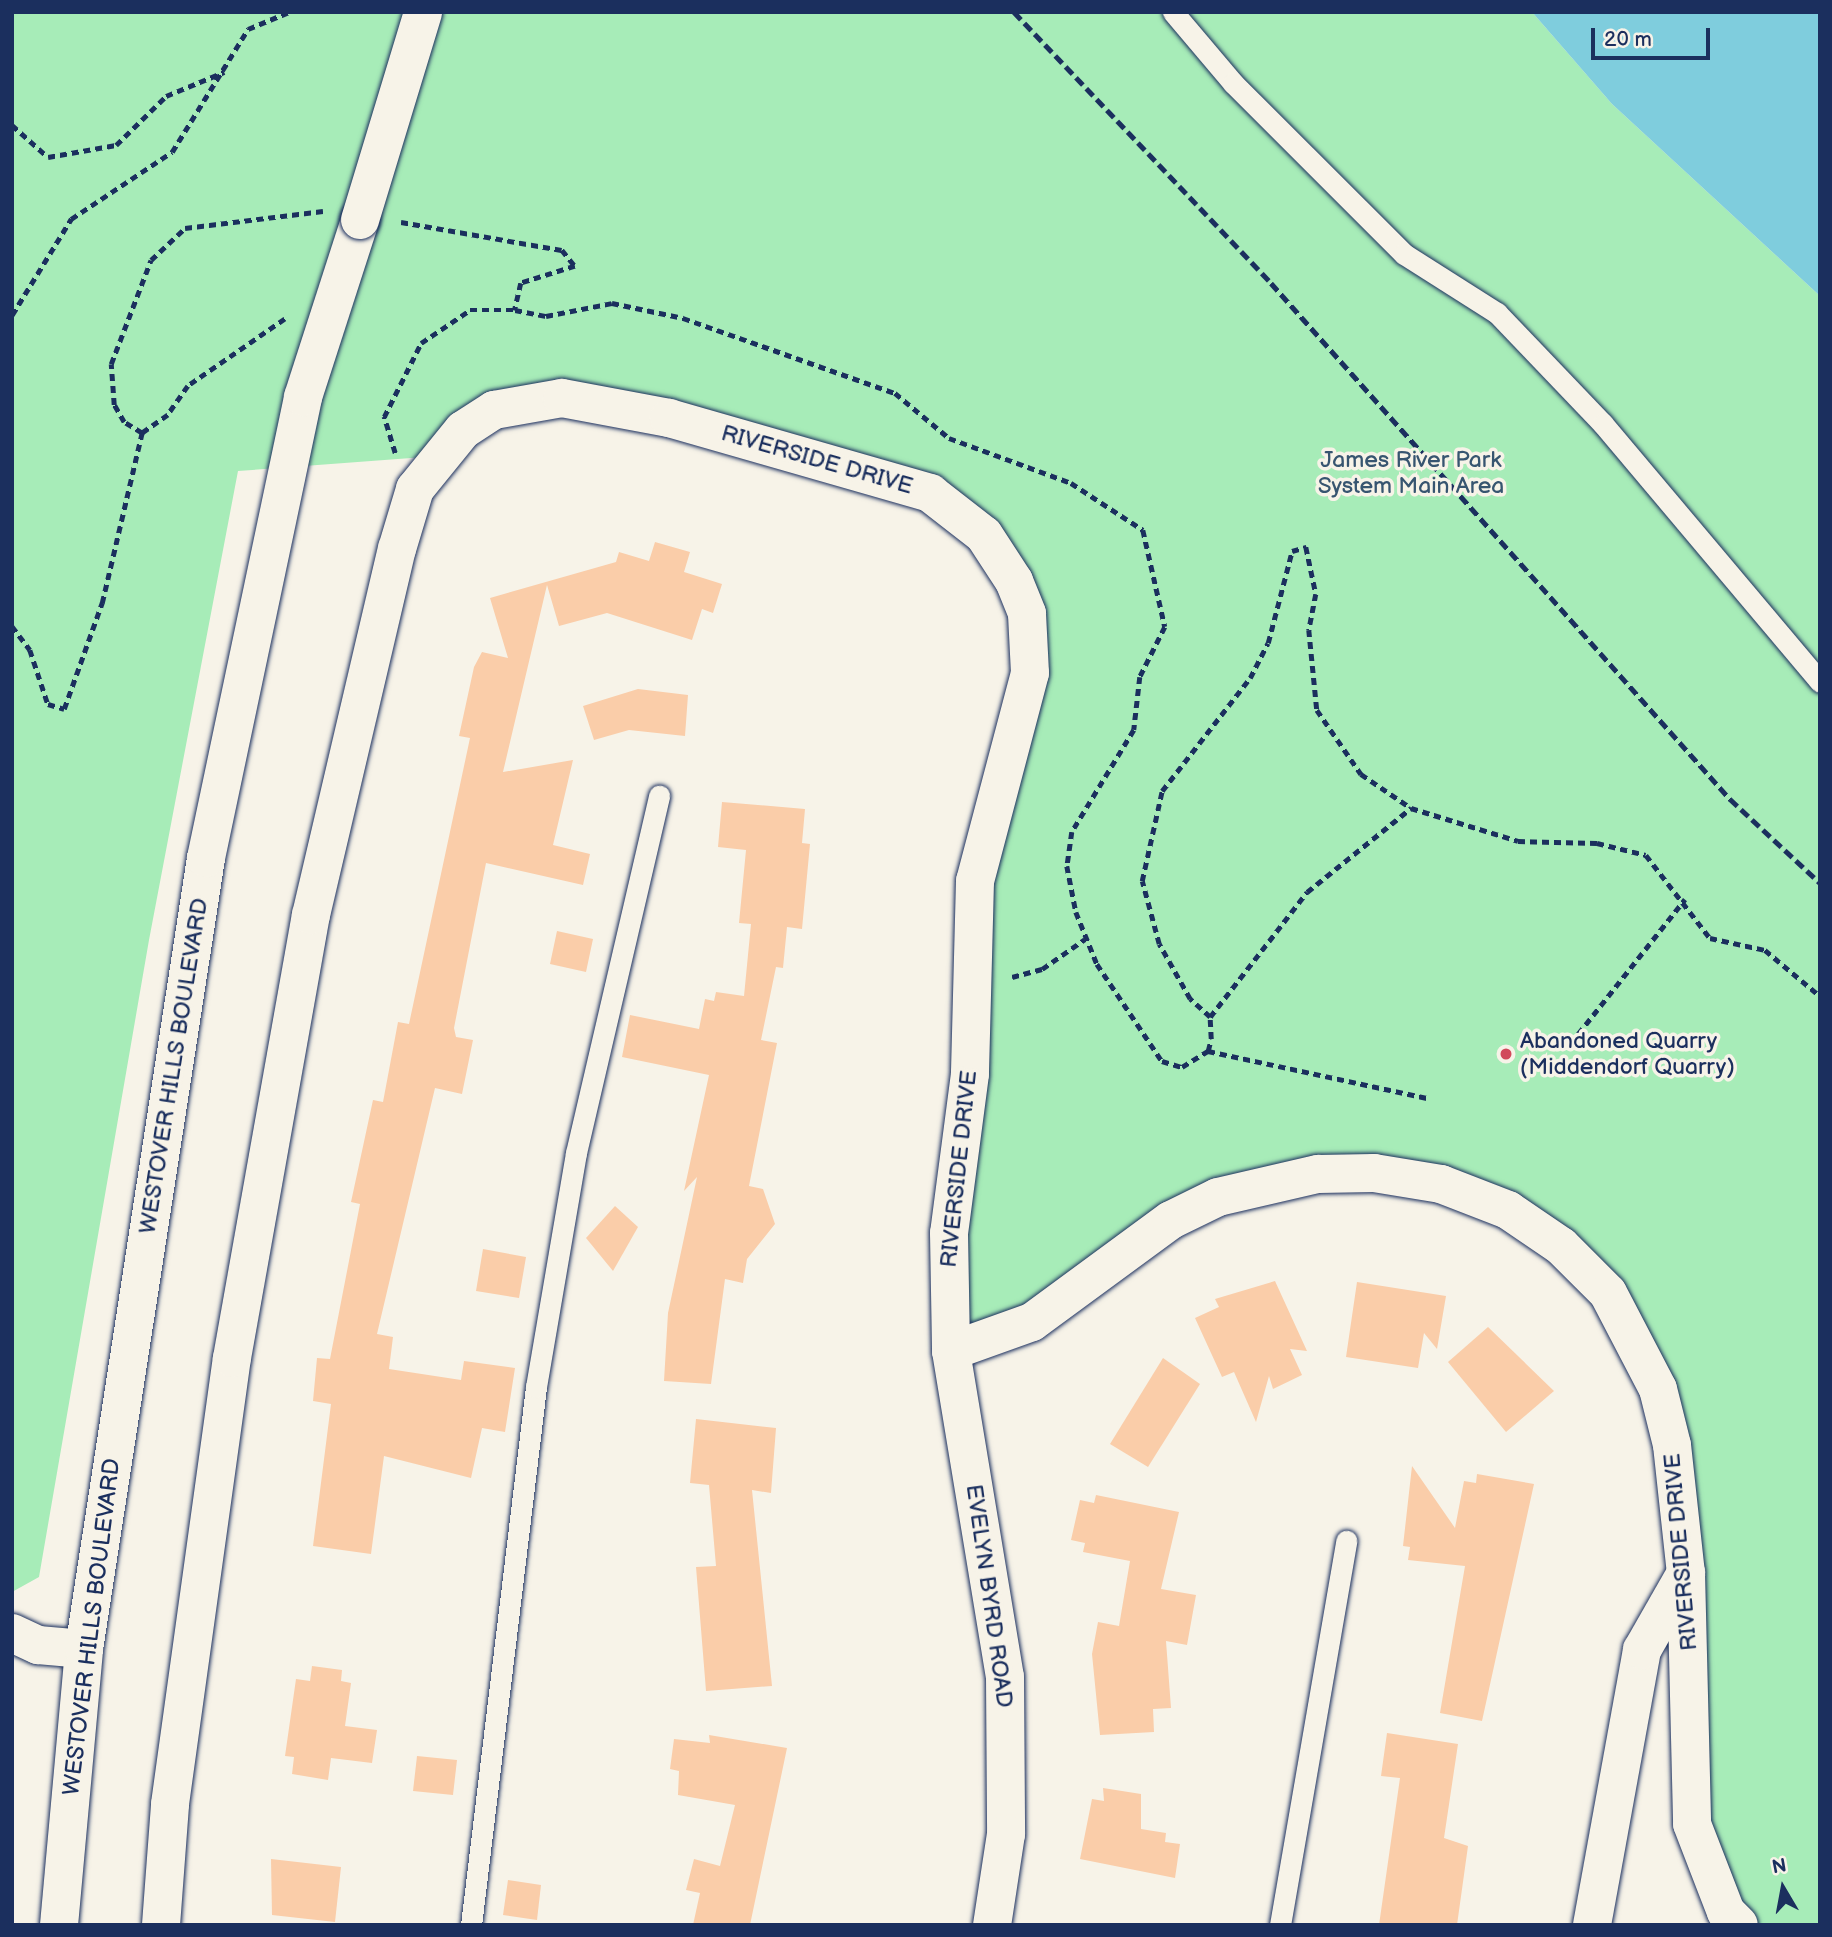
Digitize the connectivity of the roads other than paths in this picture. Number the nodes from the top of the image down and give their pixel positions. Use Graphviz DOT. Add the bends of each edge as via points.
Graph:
graph roads {
  1 [pos="423,12"];
  2 [pos="1174,12"];
  3 [pos="1820,682"];
  4 [pos="659,796"];
  5 [pos="951,1351"];
  6 [pos="1346,1541"];
  7 [pos="1686,1573"];
  8 [pos="12,1633"];
  9 [pos="84,1649"];
  10 [pos="59,1925"];
  11 [pos="161,1925"];
  12 [pos="471,1925"];
  13 [pos="992,1925"];
  14 [pos="1280,1925"];
  15 [pos="1592,1925"];
  16 [pos="1739,1925"];
  1 -- 9 [label="street, WESTOVER HILLS BOULEVARD, bridge" via="363,218 303,397 206,858"];
  2 -- 3 [label="lane" via="1233,83 1404,254 1497,313 1603,424"];
  4 -- 12 [label="lane" via="576,1153 536,1387"];
  5 -- 7 [label="street, RIVERSIDE DRIVE" via="1032,1322 1171,1220 1218,1197 1318,1174 1374,1172 1441,1184 1508,1210 1561,1247 1608,1293 1658,1389 1672,1445"];
  5 -- 11 [label="street, RIVERSIDE DRIVE" via="949,1233 970,1074 968,989 975,881 1030,673 1027,614 984,535 930,494 878,474 604,404 538,400 494,410 438,456 415,489 311,915 234,1345 170,1804"];
  5 -- 13 [label="street, EVELYN BYRD ROAD" via="1005,1676 1006,1834"];
  6 -- 14 [label="lane"];
  7 -- 15 [label="street" via="1642,1650"];
  7 -- 16 [label="street, RIVERSIDE DRIVE" via="1692,1824 1726,1912"];
  8 -- 9 [label="street" via="38,1645"];
  9 -- 10 [label="street, WESTOVER HILLS BOULEVARD"];
}
